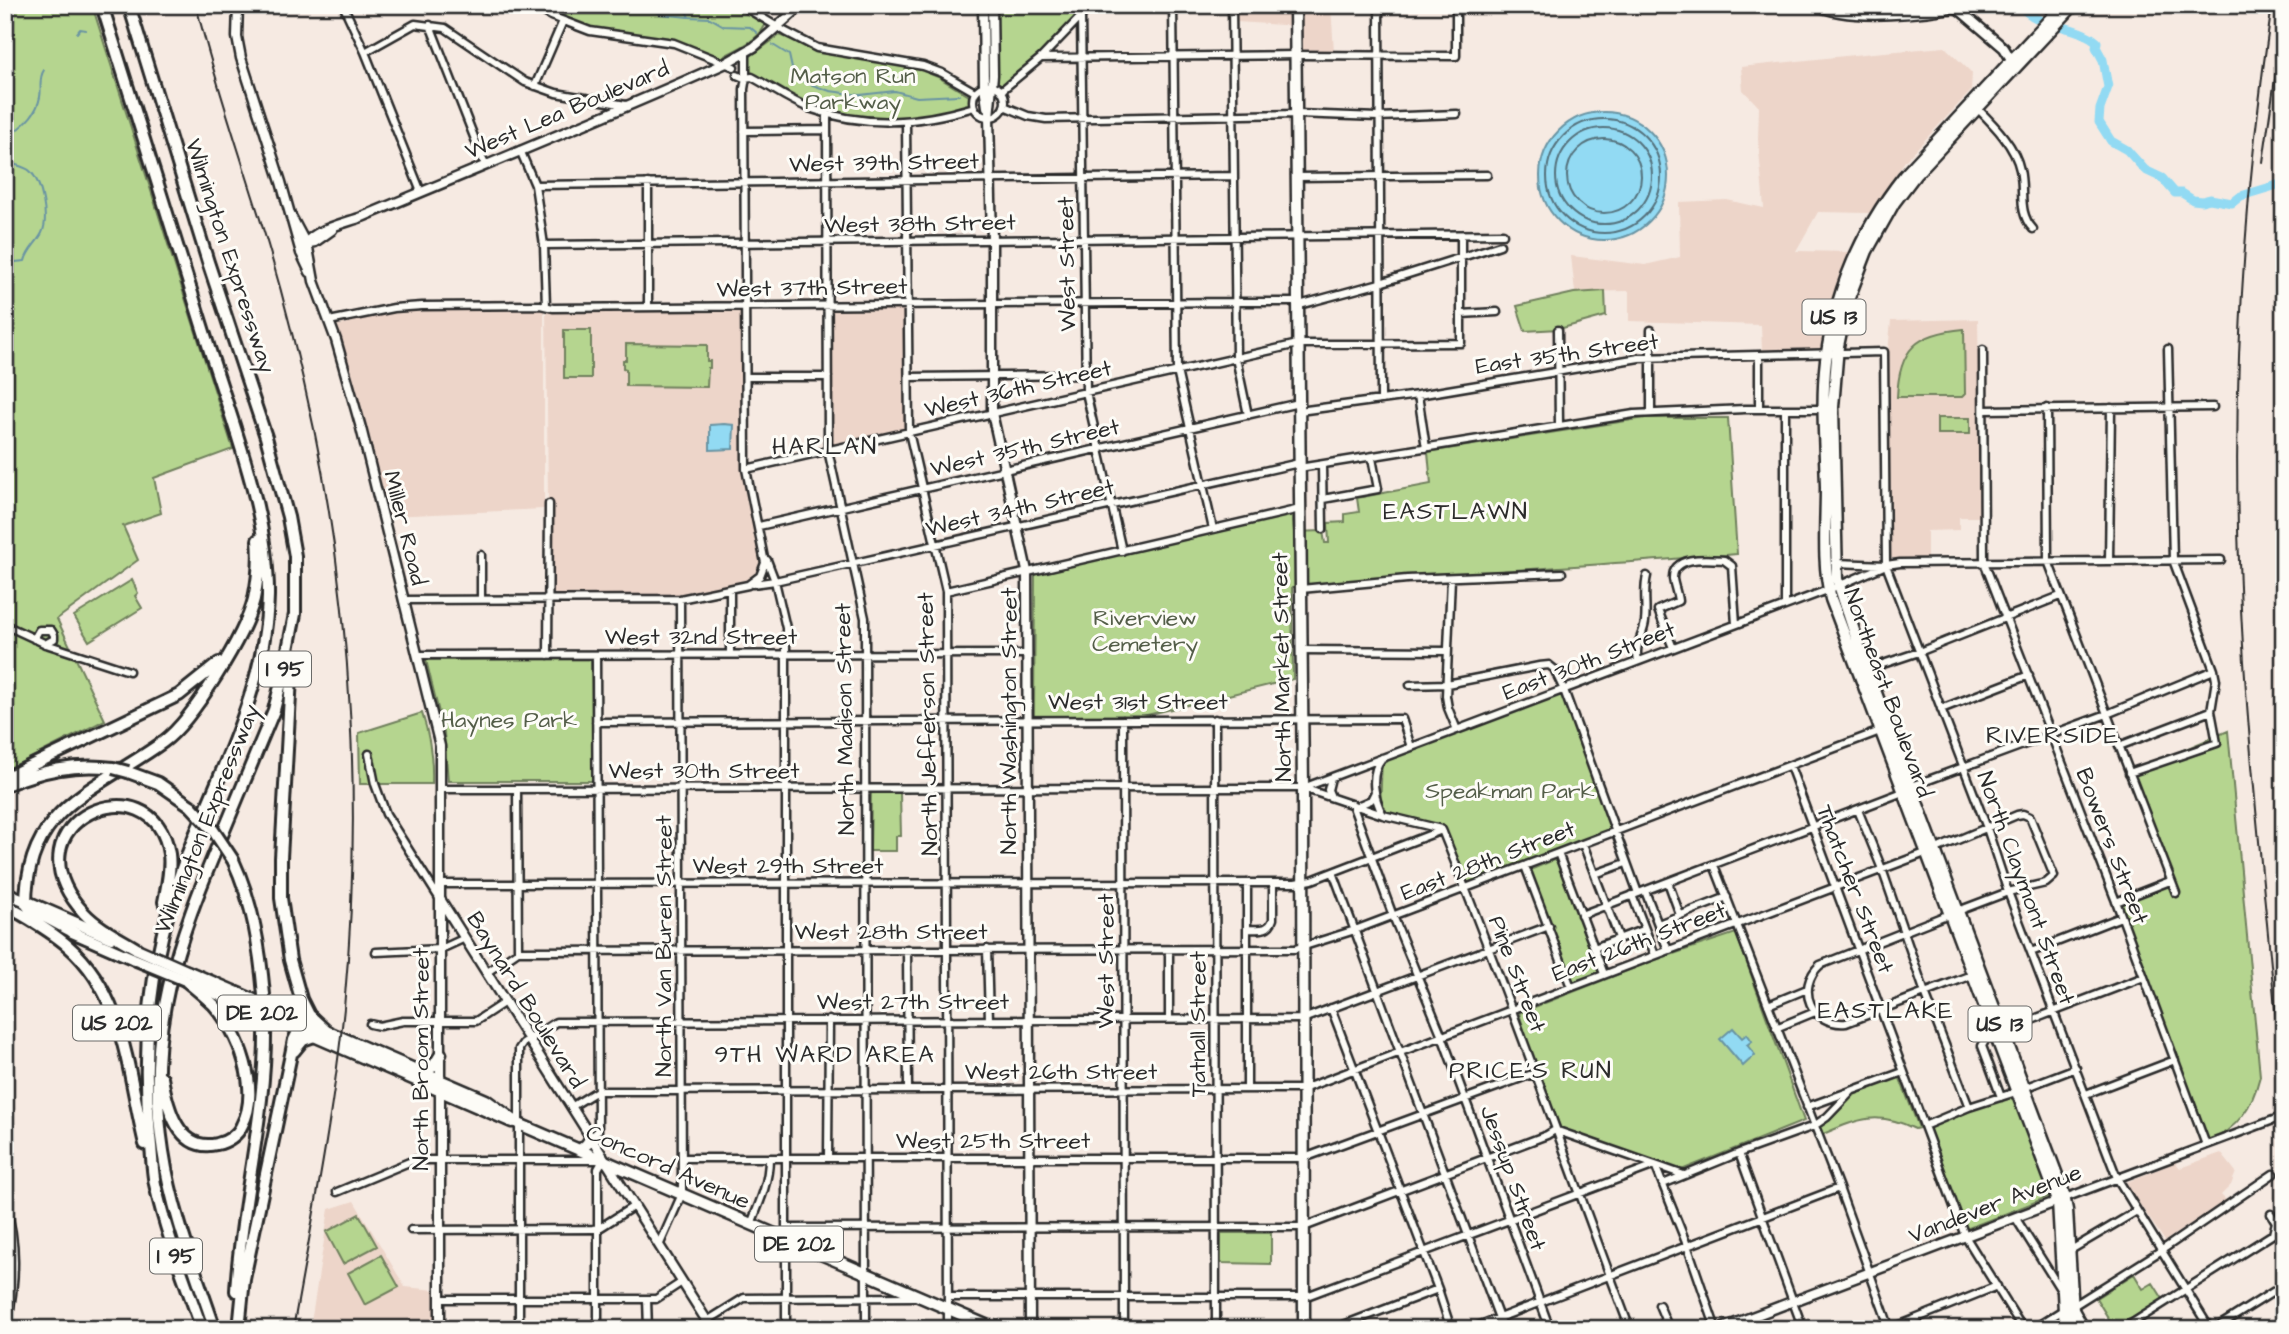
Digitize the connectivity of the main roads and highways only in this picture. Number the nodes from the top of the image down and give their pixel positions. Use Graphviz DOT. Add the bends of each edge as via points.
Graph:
graph roads {
  1 [pos="102,5"];
  2 [pos="129,5"];
  3 [pos="1295,5"];
  4 [pos="2063,5"];
  5 [pos="2074,5"];
  6 [pos="2056,18"];
  7 [pos="2048,27"];
  8 [pos="2012,61"];
  9 [pos="2006,78"];
  10 [pos="1975,106"];
  11 [pos="1829,408"];
  12 [pos="239,445"];
  13 [pos="1833,587"];
  14 [pos="295,614"];
  15 [pos="226,657"];
  16 [pos="1880,732"];
  17 [pos="5,778"];
  18 [pos="5,785"];
  19 [pos="1908,785"];
  20 [pos="5,892"];
  21 [pos="25,901"];
  22 [pos="7,906"];
  23 [pos="1953,912"];
  24 [pos="77,934"];
  25 [pos="136,954"];
  26 [pos="186,975"];
  27 [pos="167,989"];
  28 [pos="149,1015"];
  29 [pos="312,1031"];
  30 [pos="1999,1033"];
  31 [pos="340,1042"];
  32 [pos="441,1054"];
  33 [pos="418,1071"];
  34 [pos="441,1087"];
  35 [pos="2020,1090"];
  36 [pos="591,1137"];
  37 [pos="580,1150"];
  38 [pos="154,1181"];
  39 [pos="2061,1199"];
  40 [pos="2062,1260"];
  41 [pos="2068,1308"];
  42 [pos="202,1329"];
  43 [pos="215,1329"];
  44 [pos="238,1329"];
  45 [pos="995,1329"];
  46 [pos="1304,1329"];
  47 [pos="2065,1329"];
  48 [pos="2074,1329"];
  1 -- 12 [label="highway, Wilmington Expressway / I 95"];
  2 -- 14 [label="highway, Wilmington Expressway / I 95" via="281,488 295,556"];
  3 -- 46 [label="main road, North Market Street"];
  4 -- 6 [label="main road, US 13"];
  5 -- 6 [label="main road, US 13"];
  6 -- 7 [label="main road, US 13"];
  7 -- 8 [label="main road, US 13"];
  7 -- 9 [label="main road, US 13"];
  8 -- 9 [label="main road"];
  8 -- 10 [label="main road, US 13"];
  9 -- 10 [label="main road, US 13"];
  10 -- 11 [label="main road, US 13" via="1916,174 1885,216 1867,251 1832,354"];
  11 -- 13 [label="main road, Northeast Boulevard / US 13"];
  11 -- 13 [label="main road, US 13" via="1836,563"];
  12 -- 15 [label="highway" via="255,519 258,576 245,624"];
  12 -- 28 [label="highway, Wilmington Expressway / I 95" via="266,552 268,597 261,656 247,711 174,890 158,950"];
  13 -- 16 [label="main road, Northeast Boulevard / US 13"];
  13 -- 19 [label="main road, Northeast Boulevard / US 13" via="1868,669"];
  14 -- 27 [label="highway, Wilmington Expressway / I 95" via="274,710 187,920"];
  14 -- 29 [label="highway" via="281,898 290,960"];
  15 -- 17 [label="highway" via="179,695"];
  15 -- 21 [label="highway" via="195,709 163,743 79,796 57,816 34,850"];
  16 -- 19 [label="main road, Northeast Boulevard / US 13"];
  16 -- 19 [label="main road" via="1887,735"];
  18 -- 44 [label="highway, bridge" via="85,765 128,772 158,783 191,806 233,860 254,921 265,1022 263,1094 237,1276"];
  19 -- 23 [label="main road, Northeast Boulevard / US 13"];
  20 -- 21 [label="main road, DE 202"];
  21 -- 24 [label="highway" via="30,909"];
  21 -- 25 [label="main road, DE 202"];
  22 -- 24 [label="highway, DE 202"];
  22 -- 38 [label="highway, US 202" via="68,946 109,1000"];
  23 -- 30 [label="main road, Northeast Boulevard / US 13"];
  23 -- 30 [label="main road, Northeast Boulevard / US 13" via="1976,986"];
  24 -- 25 [label="highway, DE 202"];
  25 -- 26 [label="highway, DE 202, bridge"];
  25 -- 28 [label="highway" via="88,918 60,875 58,856 66,833 81,816 99,807 123,806 144,814 159,828 169,851"];
  26 -- 27 [label="highway" via="221,1013 245,1064 249,1085 246,1117 237,1133 224,1142 209,1145 191,1140 170,1112 161,1072"];
  26 -- 29 [label="main road, DE 202"];
  26 -- 29 [label="main road, DE 202" via="247,1007"];
  27 -- 43 [label="highway, Wilmington Expressway / I 95" via="157,1061 162,1150 179,1223"];
  28 -- 38 [label="highway, Wilmington Expressway / I 95" via="146,1090"];
  29 -- 31 [label="main road, DE 202"];
  29 -- 34 [label="main road"];
  29 -- 44 [label="highway" via="294,1040 244,1279"];
  30 -- 35 [label="main road, Northeast Boulevard / US 13"];
  31 -- 33 [label="main road, Concord Avenue / DE 202"];
  31 -- 34 [label="main road, Concord Avenue / DE 202"];
  32 -- 33 [label="main road" via="432,1067"];
  33 -- 34 [label="main road, Concord Avenue / DE 202"];
  34 -- 37 [label="main road, Concord Avenue / DE 202" via="507,1122"];
  35 -- 39 [label="main road, Northeast Boulevard / US 13"];
  35 -- 39 [label="main road, Northeast Boulevard / US 13" via="2042,1135"];
  36 -- 37 [label="main road"];
  37 -- 45 [label="main road, Concord Avenue / DE 202" via="751,1224 786,1233"];
  38 -- 42 [label="highway, Wilmington Expressway / I 95"];
  39 -- 40 [label="main road, Northeast Boulevard / US 13"];
  39 -- 41 [label="main road, Northeast Boulevard / US 13" via="2069,1251"];
  40 -- 41 [label="main road"];
  40 -- 41 [label="main road, Northeast Boulevard / US 13"];
  41 -- 47 [label="main road, Northeast Boulevard / US 13"];
  41 -- 48 [label="main road, Northeast Boulevard / US 13"];
}
